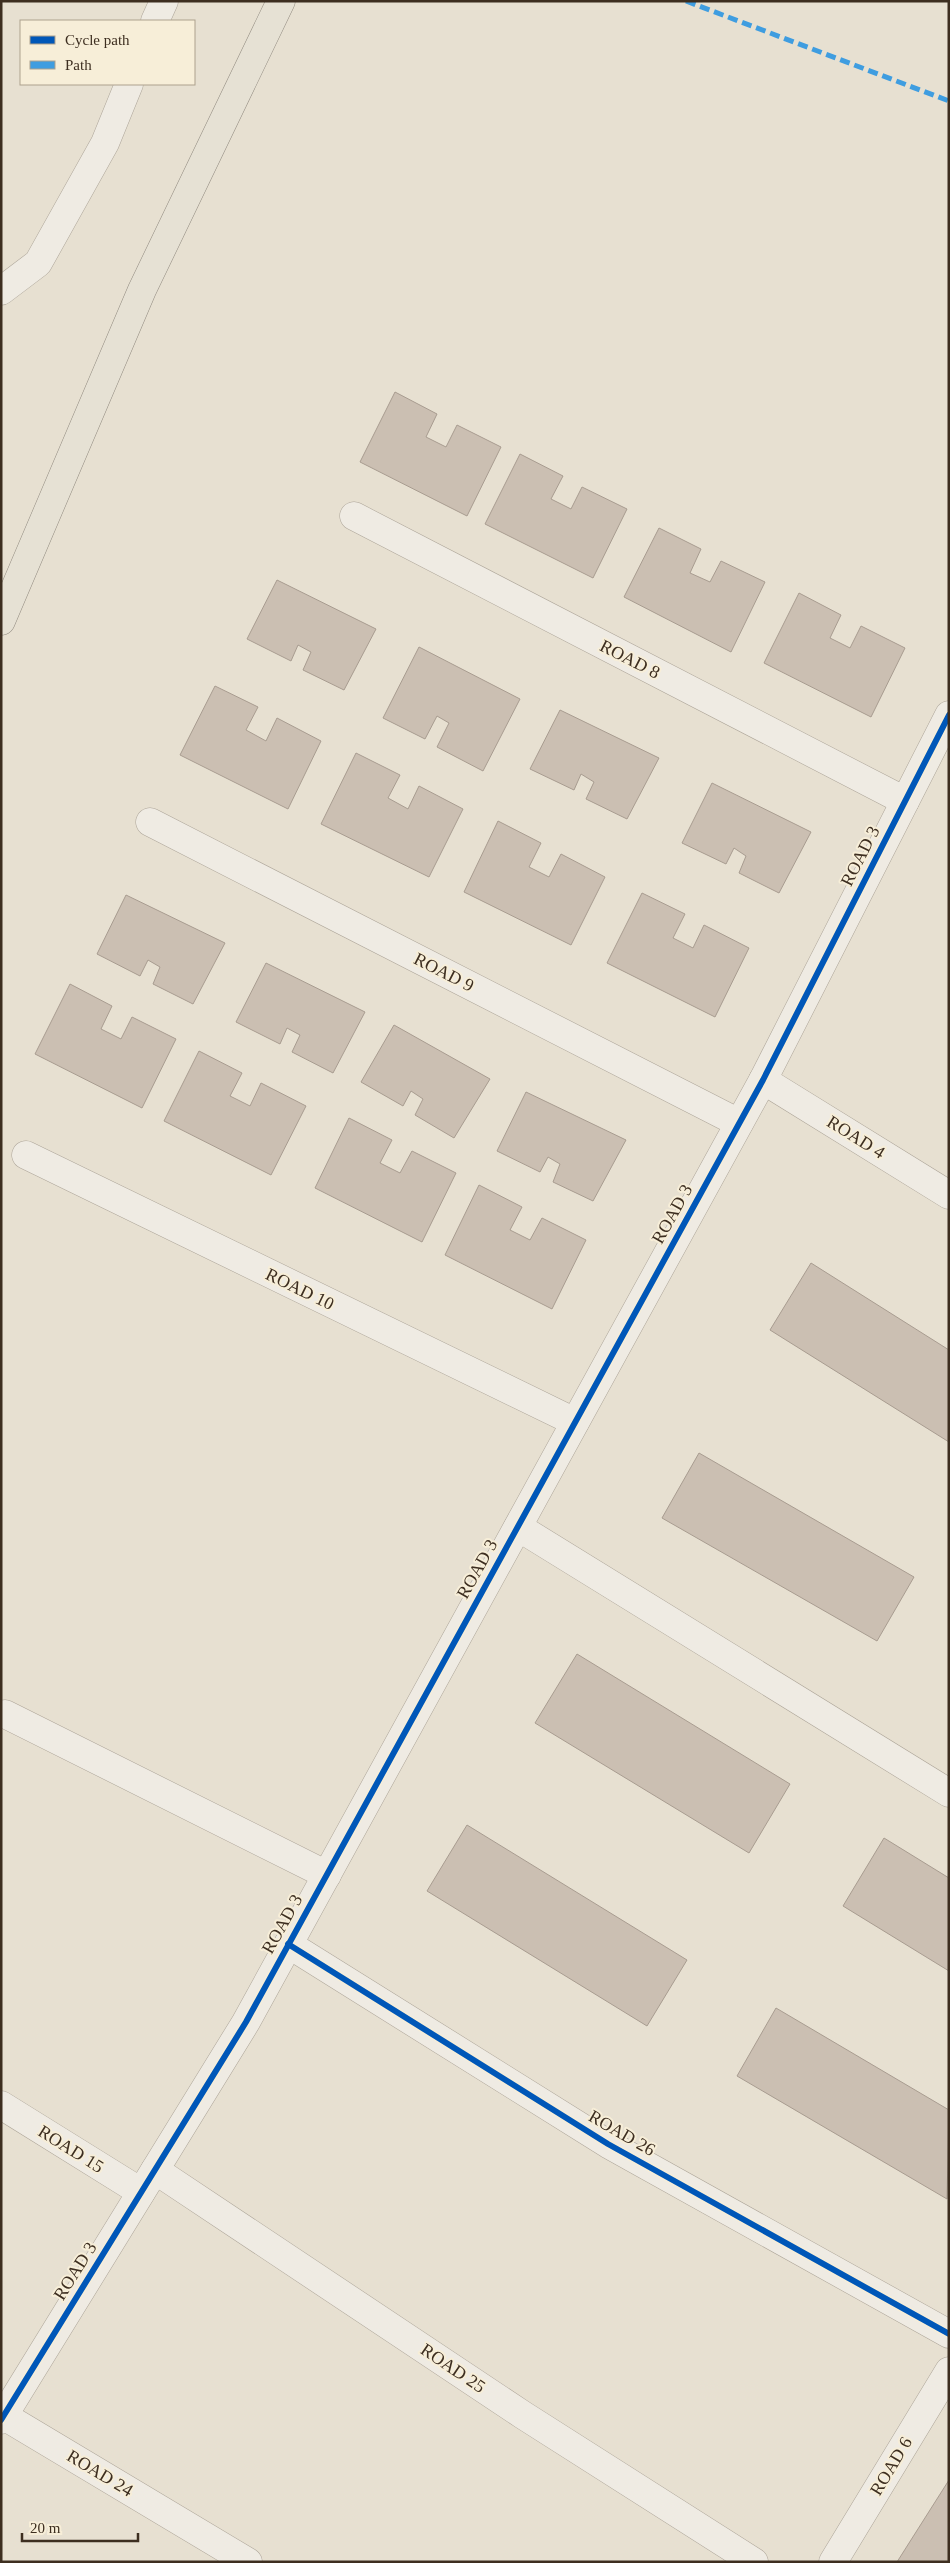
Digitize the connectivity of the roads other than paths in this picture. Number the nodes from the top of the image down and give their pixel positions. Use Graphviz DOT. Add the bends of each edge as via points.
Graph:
graph roads {
  1 [pos="164,1"];
  2 [pos="281,1"];
  3 [pos="155,20"];
  4 [pos="129,85"];
  5 [pos="1,291"];
  6 [pos="354,516"];
  7 [pos="1,621"];
  8 [pos="949,715"];
  9 [pos="905,801"];
  10 [pos="150,822"];
  11 [pos="763,1080"];
  12 [pos="739,1123"];
  13 [pos="26,1155"];
  14 [pos="949,1195"];
  15 [pos="575,1422"];
  16 [pos="518,1527"];
  17 [pos="5,1714"];
  18 [pos="949,1793"];
  19 [pos="327,1875"];
  20 [pos="288,1944"];
  21 [pos="1,2105"];
  22 [pos="148,2181"];
  23 [pos="949,2334"];
  24 [pos="949,2371"];
  25 [pos="3,2418"];
  26 [pos="248,2562"];
  27 [pos="754,2562"];
  28 [pos="833,2562"];
  1 -- 3 [label="street"];
  2 -- 7 [label="main road" via="142,290"];
  4 -- 5 [label="street" via="105,143 38,263"];
  6 -- 9 [label="street, ROAD 8"];
  8 -- 9 [label="street, ROAD 3"];
  9 -- 11 [label="street, ROAD 3"];
  10 -- 12 [label="street, ROAD 9"];
  11 -- 12 [label="street, ROAD 3"];
  11 -- 14 [label="street, ROAD 4"];
  12 -- 15 [label="street, ROAD 3"];
  13 -- 15 [label="street, ROAD 10"];
  15 -- 16 [label="street, ROAD 3"];
  16 -- 18 [label="street"];
  16 -- 19 [label="street, ROAD 3"];
  17 -- 19 [label="street"];
  19 -- 20 [label="street, ROAD 3"];
  20 -- 22 [label="street, ROAD 3" via="246,2022"];
  20 -- 23 [label="street, ROAD 26" via="608,2144"];
  21 -- 22 [label="street, ROAD 15"];
  22 -- 25 [label="street, ROAD 3"];
  22 -- 27 [label="street, ROAD 25"];
  24 -- 28 [label="street, ROAD 6"];
  25 -- 26 [label="street, ROAD 24"];
}
